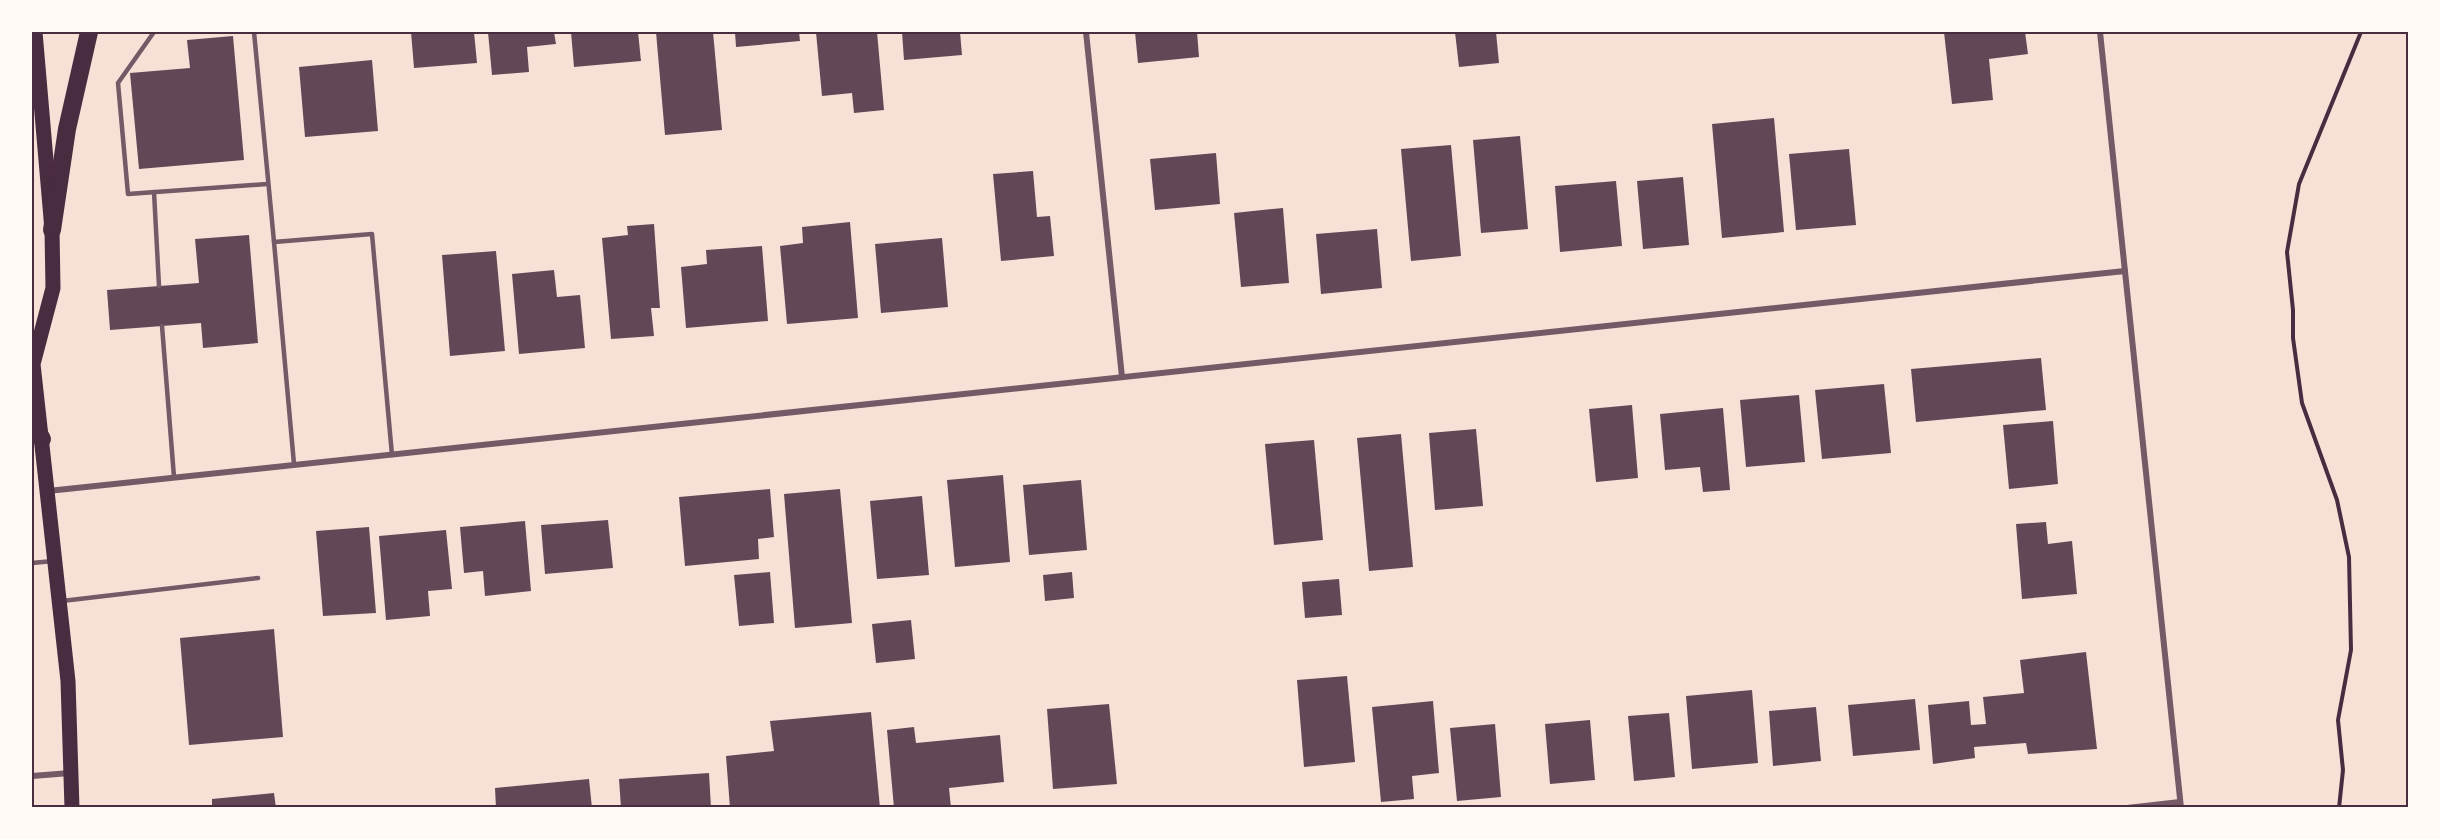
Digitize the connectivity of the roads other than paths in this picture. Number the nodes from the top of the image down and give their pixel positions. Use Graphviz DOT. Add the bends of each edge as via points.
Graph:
graph roads {
  1 [pos="35,32"];
  2 [pos="89,32"];
  3 [pos="154,32"];
  4 [pos="255,32"];
  5 [pos="1086,32"];
  6 [pos="2100,32"];
  7 [pos="267,184"];
  8 [pos="154,192"];
  9 [pos="52,230"];
  10 [pos="273,242"];
  11 [pos="2126,270"];
  12 [pos="159,286"];
  13 [pos="162,326"];
  14 [pos="32,363"];
  15 [pos="1122,377"];
  16 [pos="32,421"];
  17 [pos="42,439"];
  18 [pos="392,455"];
  19 [pos="294,464"];
  20 [pos="174,477"];
  21 [pos="48,491"];
  22 [pos="55,561"];
  23 [pos="32,563"];
  24 [pos="258,578"];
  25 [pos="60,601"];
  26 [pos="73,773"];
  27 [pos="32,776"];
  28 [pos="2180,805"];
  29 [pos="72,807"];
  30 [pos="2127,807"];
  1 -- 9 [label="main road"];
  2 -- 9 [label="highway" via="67,129"];
  3 -- 8 [label="lane" via="118,83 128,194"];
  4 -- 7 [label="lane"];
  5 -- 15 [label="street"];
  6 -- 11 [label="street"];
  7 -- 8 [label="lane"];
  7 -- 10 [label="lane"];
  8 -- 12 [label="lane"];
  9 -- 14 [label="main road" via="53,288"];
  10 -- 18 [label="lane" via="372,234"];
  10 -- 19 [label="lane"];
  11 -- 15 [label="street"];
  11 -- 28 [label="street"];
  13 -- 20 [label="lane"];
  14 -- 17 [label="main road"];
  15 -- 18 [label="street"];
  16 -- 17 [label="highway"];
  17 -- 21 [label="main road"];
  18 -- 19 [label="street"];
  19 -- 20 [label="street"];
  20 -- 21 [label="street"];
  21 -- 22 [label="main road"];
  22 -- 23 [label="lane"];
  22 -- 25 [label="main road"];
  24 -- 25 [label="lane"];
  25 -- 26 [label="main road"];
  26 -- 27 [label="street"];
  26 -- 29 [label="main road"];
  28 -- 30 [label="street"];
}
